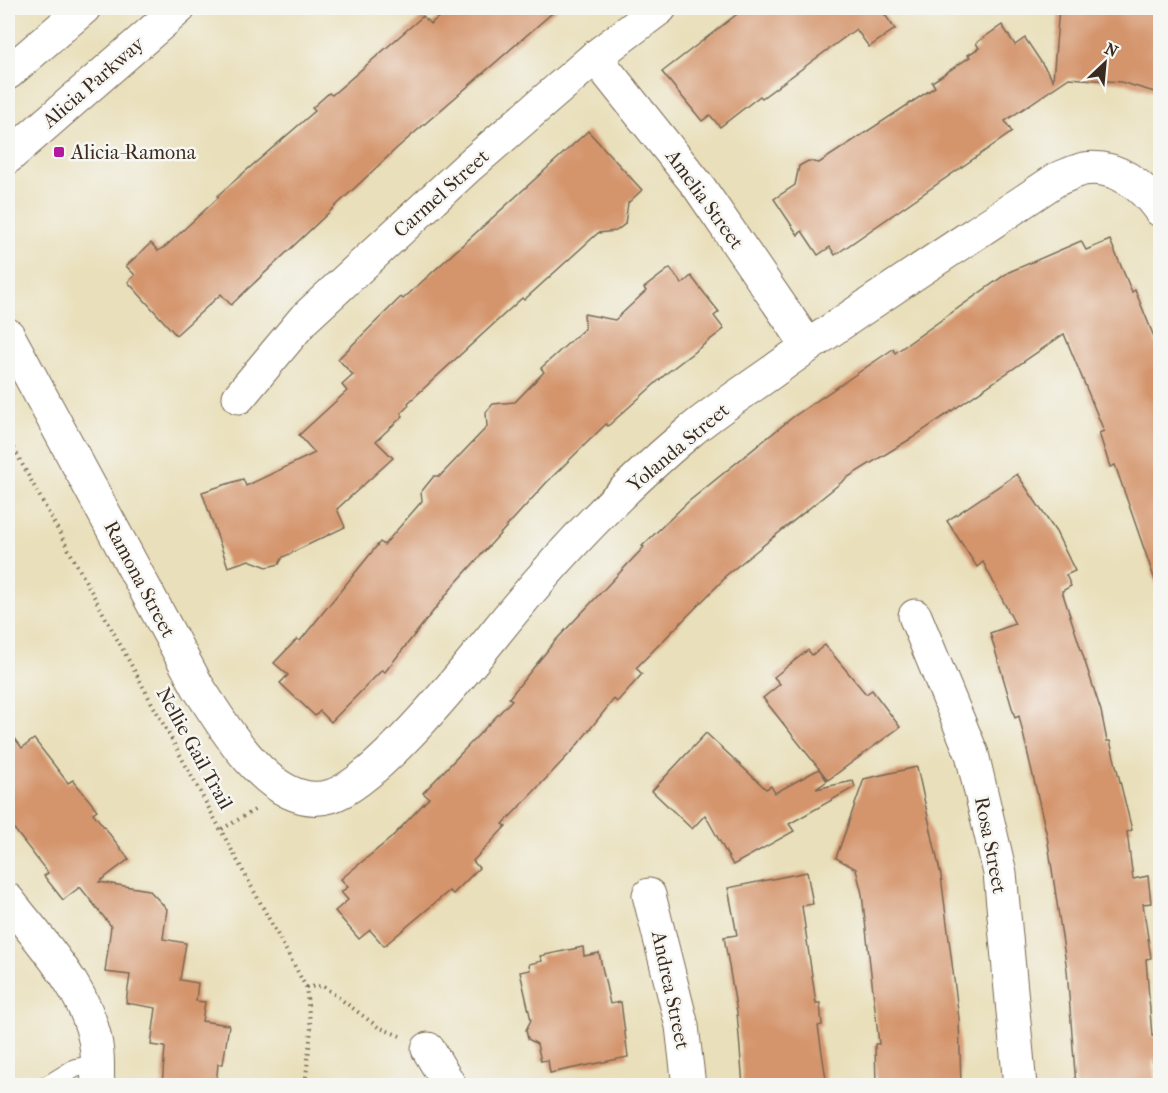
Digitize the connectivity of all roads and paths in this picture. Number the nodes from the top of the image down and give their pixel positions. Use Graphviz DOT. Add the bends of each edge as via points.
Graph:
graph roads {
  1 [pos="84,8"];
  2 [pos="179,8"];
  3 [pos="660,8"];
  4 [pos="595,57"];
  5 [pos="8,73"];
  6 [pos="8,157"];
  7 [pos="1161,210"];
  8 [pos="8,335"];
  9 [pos="808,346"];
  10 [pos="239,397"];
  11 [pos="8,438"];
  12 [pos="915,616"];
  13 [pos="303,797"];
  14 [pos="649,895"];
  15 [pos="8,900"];
  16 [pos="306,987"];
  17 [pos="428,1048"];
  18 [pos="97,1075"];
  19 [pos="46,1086"];
  20 [pos="304,1086"];
  21 [pos="450,1086"];
  22 [pos="689,1086"];
  23 [pos="1020,1086"];
  1 -- 5 [label="street"];
  2 -- 6 [label="street, Alicia Parkway"];
  3 -- 4 [label="street, Carmel Street"];
  4 -- 9 [label="street, Amelia Street" via="699,187"];
  4 -- 10 [label="street, Carmel Street" via="469,166 304,319"];
  7 -- 9 [label="street, Yolanda Street" via="1146,191 1113,171 1085,169 1057,179"];
  8 -- 13 [label="street, Ramona Street" via="198,687 250,760 276,785"];
  9 -- 13 [label="street, Yolanda Street" via="688,432 594,520 533,586 471,664 397,745 357,782 330,796"];
  11 -- 16 [label="path, Nellie Gail Trail"];
  12 -- 23 [label="street, Rosa Street" via="972,754 1000,873"];
  14 -- 22 [label="street, Andrea Street" via="682,1026"];
  15 -- 18 [label="street" via="68,978 86,1014 97,1052"];
  16 -- 17 [label="path" via="323,986 378,1027"];
  16 -- 20 [label="path, Nellie Gail Trail" via="311,1030"];
  17 -- 21 [label="street"];
  18 -- 19 [label="lane" via="75,1068"];
}
